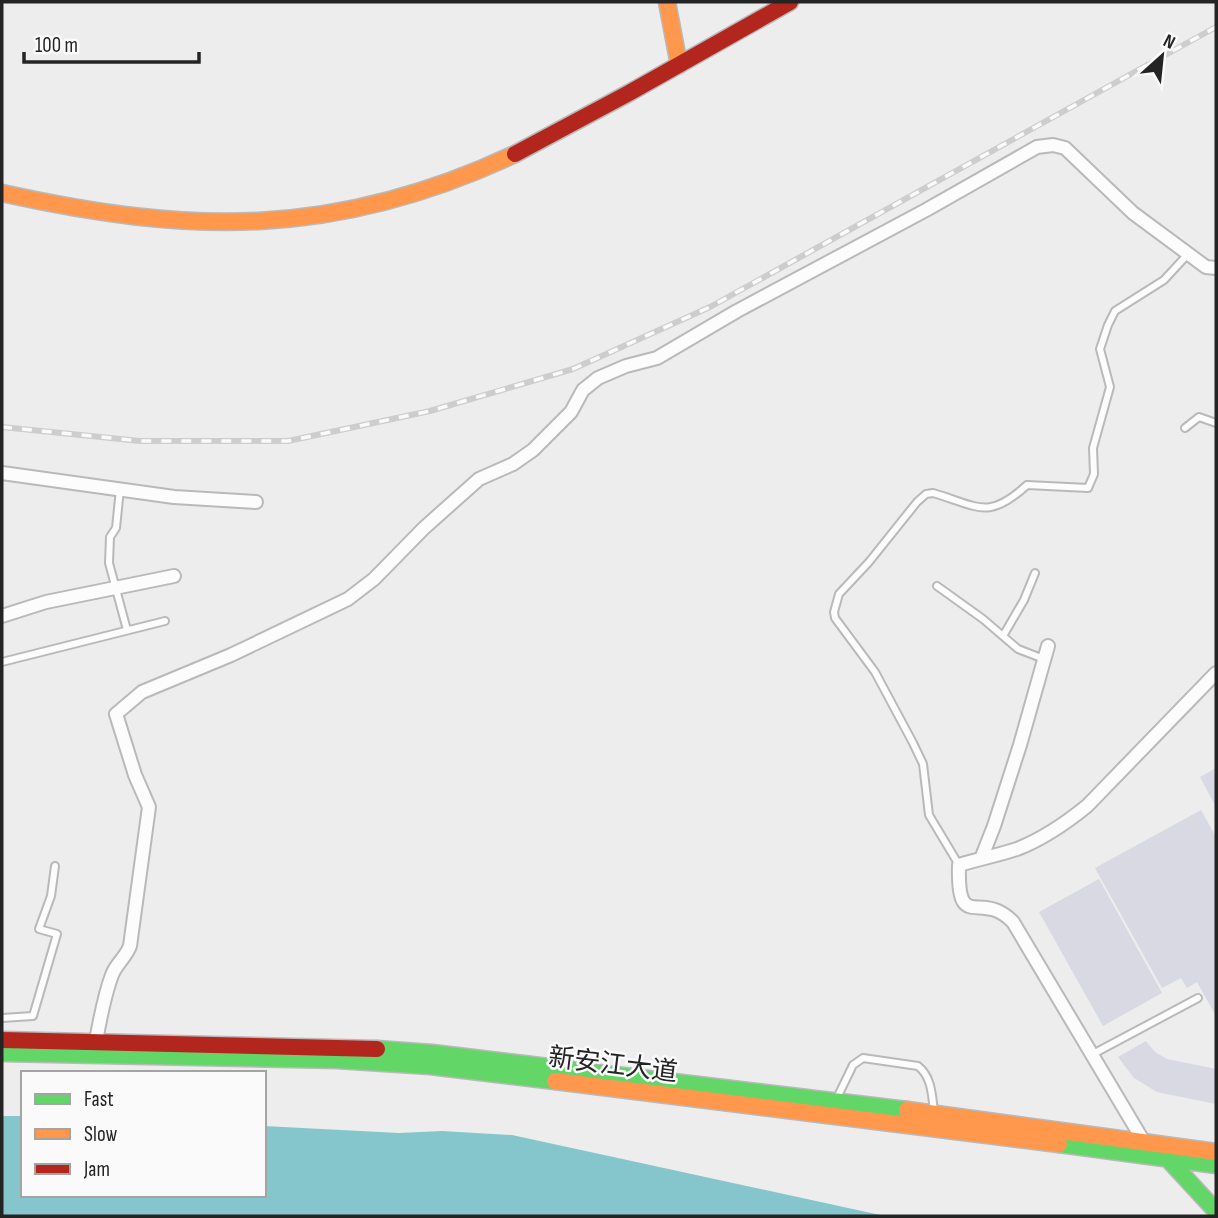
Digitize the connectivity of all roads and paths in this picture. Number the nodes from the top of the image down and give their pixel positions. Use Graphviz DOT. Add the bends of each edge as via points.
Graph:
graph roads {
  1 [pos="667,2"];
  2 [pos="790,2"];
  3 [pos="679,65"];
  4 [pos="2,193"];
  5 [pos="1188,254"];
  6 [pos="1216,268"];
  7 [pos="1216,423"];
  8 [pos="1185,428"];
  9 [pos="2,473"];
  10 [pos="120,489"];
  11 [pos="256,502"];
  12 [pos="1035,573"];
  13 [pos="174,576"];
  14 [pos="937,586"];
  15 [pos="116,588"];
  16 [pos="2,616"];
  17 [pos="164,621"];
  18 [pos="127,630"];
  19 [pos="1003,636"];
  20 [pos="1048,646"];
  21 [pos="1046,660"];
  22 [pos="2,662"];
  23 [pos="1214,679"];
  24 [pos="981,859"];
  25 [pos="960,865"];
  26 [pos="55,866"];
  27 [pos="1198,998"];
  28 [pos="2,1018"];
  29 [pos="2,1040"];
  30 [pos="96,1041"];
  31 [pos="2,1053"];
  32 [pos="1093,1054"];
  33 [pos="836,1101"];
  34 [pos="935,1113"];
  35 [pos="1144,1142"];
  36 [pos="1216,1152"];
  37 [pos="1167,1158"];
  38 [pos="1216,1165"];
  39 [pos="1216,1211"];
  1 -- 3 [label="main road"];
  2 -- 3 [label="main road"];
  3 -- 4 [label="main road" via="482,170 410,196 338,213 266,222 178,222"];
  5 -- 6 [label="street" via="1206,267"];
  5 -- 25 [label="lane" via="1164,280 1115,310 1105,332 1100,349 1110,387 1093,448 1094,474 1088,488 1027,485 1013,498 983,509 926,494 839,594 834,606 835,618 875,672 913,743 923,764 929,815"];
  5 -- 30 [label="street" via="1133,214 1069,152 1053,145 1037,147 657,358 598,378 533,450 479,479 348,599 142,692 117,714 149,810 130,946 113,972"];
  7 -- 8 [label="lane" via="1199,417"];
  9 -- 10 [label="street"];
  10 -- 11 [label="street"];
  10 -- 15 [label="lane" via="116,528 110,537 109,563"];
  12 -- 19 [label="lane"];
  13 -- 15 [label="street"];
  14 -- 19 [label="lane"];
  15 -- 16 [label="street"];
  15 -- 18 [label="lane"];
  17 -- 18 [label="lane"];
  18 -- 22 [label="lane"];
  19 -- 21 [label="lane" via="1018,649"];
  20 -- 21 [label="street"];
  21 -- 24 [label="street"];
  23 -- 24 [label="street" via="1074,817 1031,842"];
  24 -- 25 [label="street"];
  25 -- 32 [label="street" via="962,902 997,910 1013,922"];
  26 -- 28 [label="lane" via="51,896 39,929 57,934 33,1016"];
  27 -- 32 [label="lane"];
  29 -- 30 [label="main road, 新安江大道"];
  30 -- 33 [label="main road, 新安江大道" via="408,1051"];
  31 -- 37 [label="main road, 新安江大道" via="430,1066"];
  32 -- 35 [label="street"];
  33 -- 34 [label="main road, 新安江大道"];
  33 -- 34 [label="lane" via="853,1065 863,1058 922,1069 929,1080"];
  34 -- 35 [label="main road, 新安江大道"];
  35 -- 36 [label="main road, 新安江大道"];
  37 -- 38 [label="main road, 新安江大道"];
  37 -- 39 [label="main road"];
}
